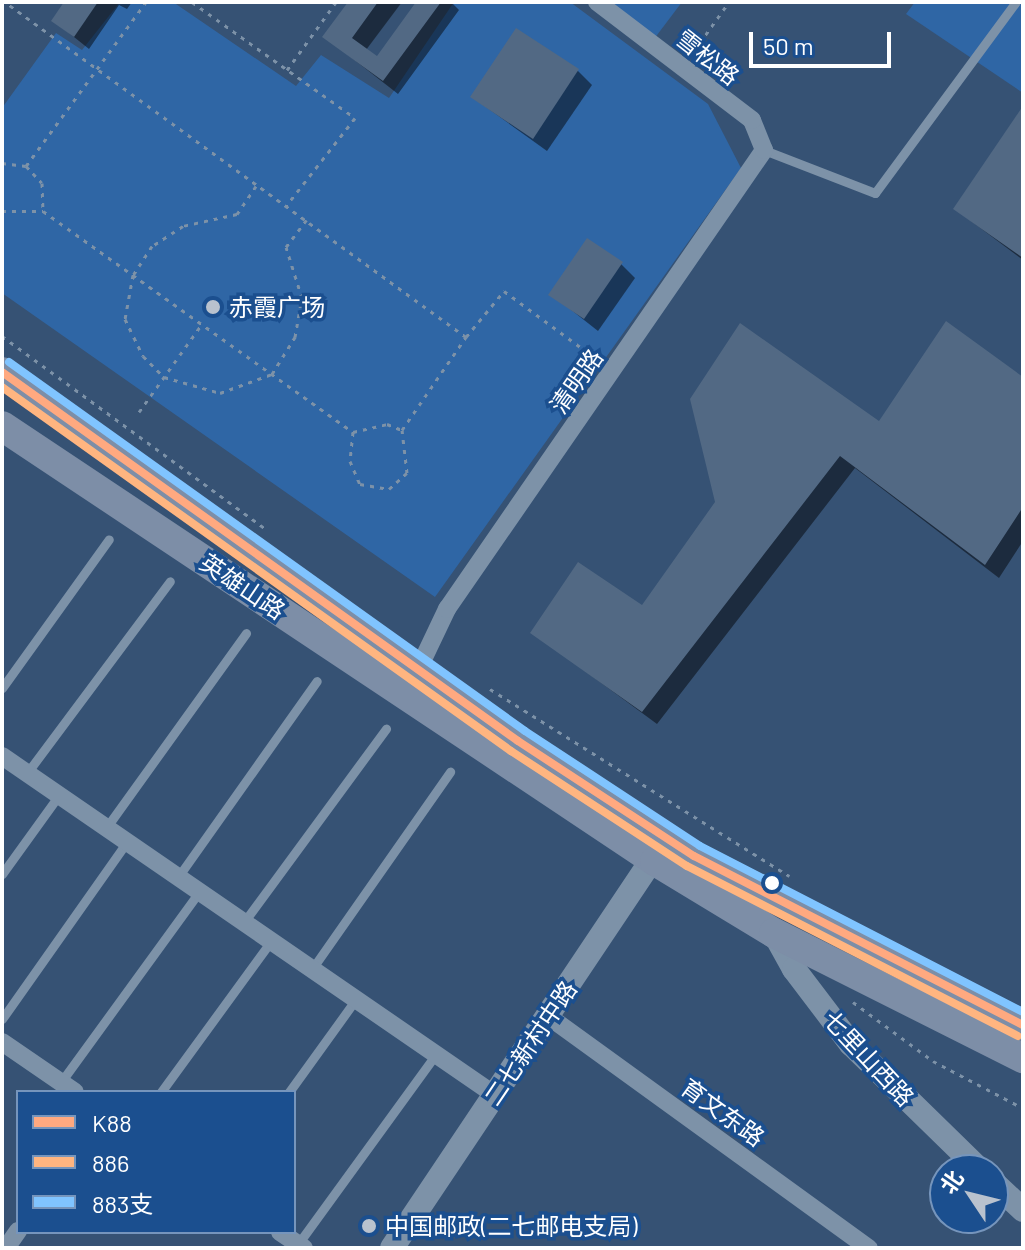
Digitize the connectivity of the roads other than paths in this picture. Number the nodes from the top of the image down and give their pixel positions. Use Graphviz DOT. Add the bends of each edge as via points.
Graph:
graph roads {
  1 [pos="597,2"];
  2 [pos="1016,2"];
  3 [pos="764,150"];
  4 [pos="6,384"];
  5 [pos="2,426"];
  6 [pos="109,539"];
  7 [pos="170,581"];
  8 [pos="246,633"];
  9 [pos="418,670"];
  10 [pos="317,681"];
  11 [pos="2,688"];
  12 [pos="386,729"];
  13 [pos="2,756"];
  14 [pos="450,772"];
  15 [pos="27,773"];
  16 [pos="59,795"];
  17 [pos="106,828"];
  18 [pos="127,842"];
  19 [pos="660,849"];
  20 [pos="2,874"];
  21 [pos="178,877"];
  22 [pos="199,892"];
  23 [pos="244,922"];
  24 [pos="774,933"];
  25 [pos="271,941"];
  26 [pos="312,969"];
  27 [pos="356,999"];
  28 [pos="548,1016"];
  29 [pos="2,1019"];
  30 [pos="1023,1025"];
  31 [pos="2,1042"];
  32 [pos="436,1054"];
  33 [pos="1023,1058"];
  34 [pos="68,1087"];
  35 [pos="162,1090"];
  36 [pos="290,1090"];
  37 [pos="495,1095"];
  38 [pos="964,1154"];
  39 [pos="283,1234"];
  40 [pos="301,1246"];
  41 [pos="392,1248"];
  42 [pos="869,1248"];
  1 -- 3 [label="street, 雪松路" via="752,120"];
  2 -- 3 [label="lane" via="875,193"];
  3 -- 9 [label="street, 清明路" via="447,609"];
  4 -- 9 [label="main road, 英雄山路"];
  5 -- 19 [label="main road, 英雄山路"];
  6 -- 11 [label="lane"];
  7 -- 15 [label="lane"];
  8 -- 17 [label="lane"];
  9 -- 19 [label="main road, 英雄山路"];
  10 -- 21 [label="lane"];
  12 -- 23 [label="lane"];
  13 -- 15 [label="street"];
  14 -- 26 [label="lane"];
  15 -- 16 [label="street"];
  16 -- 17 [label="street"];
  16 -- 20 [label="lane"];
  17 -- 18 [label="street"];
  18 -- 21 [label="street"];
  18 -- 29 [label="lane"];
  19 -- 24 [label="main road, 英雄山路"];
  19 -- 28 [label="street, 二七新村中路"];
  19 -- 30 [label="main road, 英雄山路" via="725,874"];
  21 -- 22 [label="street"];
  22 -- 23 [label="street"];
  22 -- 34 [label="lane"];
  23 -- 25 [label="street"];
  24 -- 33 [label="main road, 英雄山路"];
  24 -- 38 [label="street, 七里山西路" via="794,969 851,1044"];
  25 -- 26 [label="street"];
  25 -- 35 [label="lane"];
  26 -- 27 [label="street"];
  27 -- 32 [label="street"];
  27 -- 36 [label="lane"];
  28 -- 37 [label="street, 二七新村中路"];
  28 -- 42 [label="street, 育文东路"];
  31 -- 34 [label="street"];
  32 -- 37 [label="street"];
  32 -- 40 [label="lane"];
  37 -- 41 [label="street, 二七新村中路"];
  39 -- 40 [label="street"];
}
